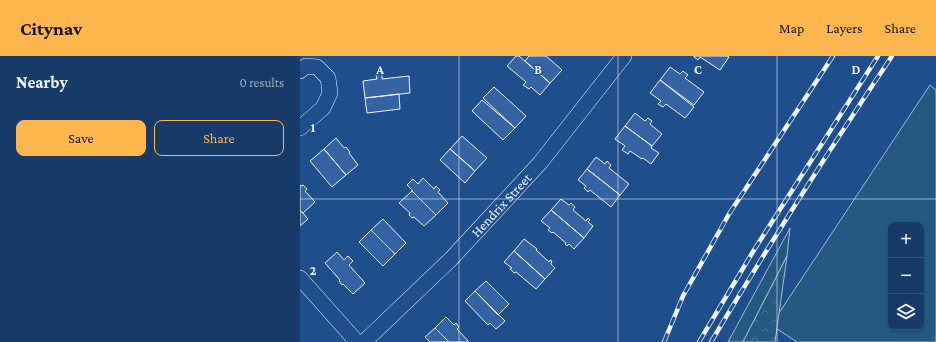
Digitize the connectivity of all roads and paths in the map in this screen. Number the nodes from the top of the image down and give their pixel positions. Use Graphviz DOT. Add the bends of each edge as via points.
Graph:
graph roads {
  1 [pos="624,56"];
  2 [pos="300,71"];
  3 [pos="300,128"];
  4 [pos="300,278"];
  5 [pos="357,342"];
  6 [pos="364,342"];
  1 -- 6 [label="street, Hendrix Street" via="540,163 451,259"];
  2 -- 3 [label="street" via="306,66 316,66 328,78 330,93 322,108"];
  4 -- 5 [label="street"];
}
